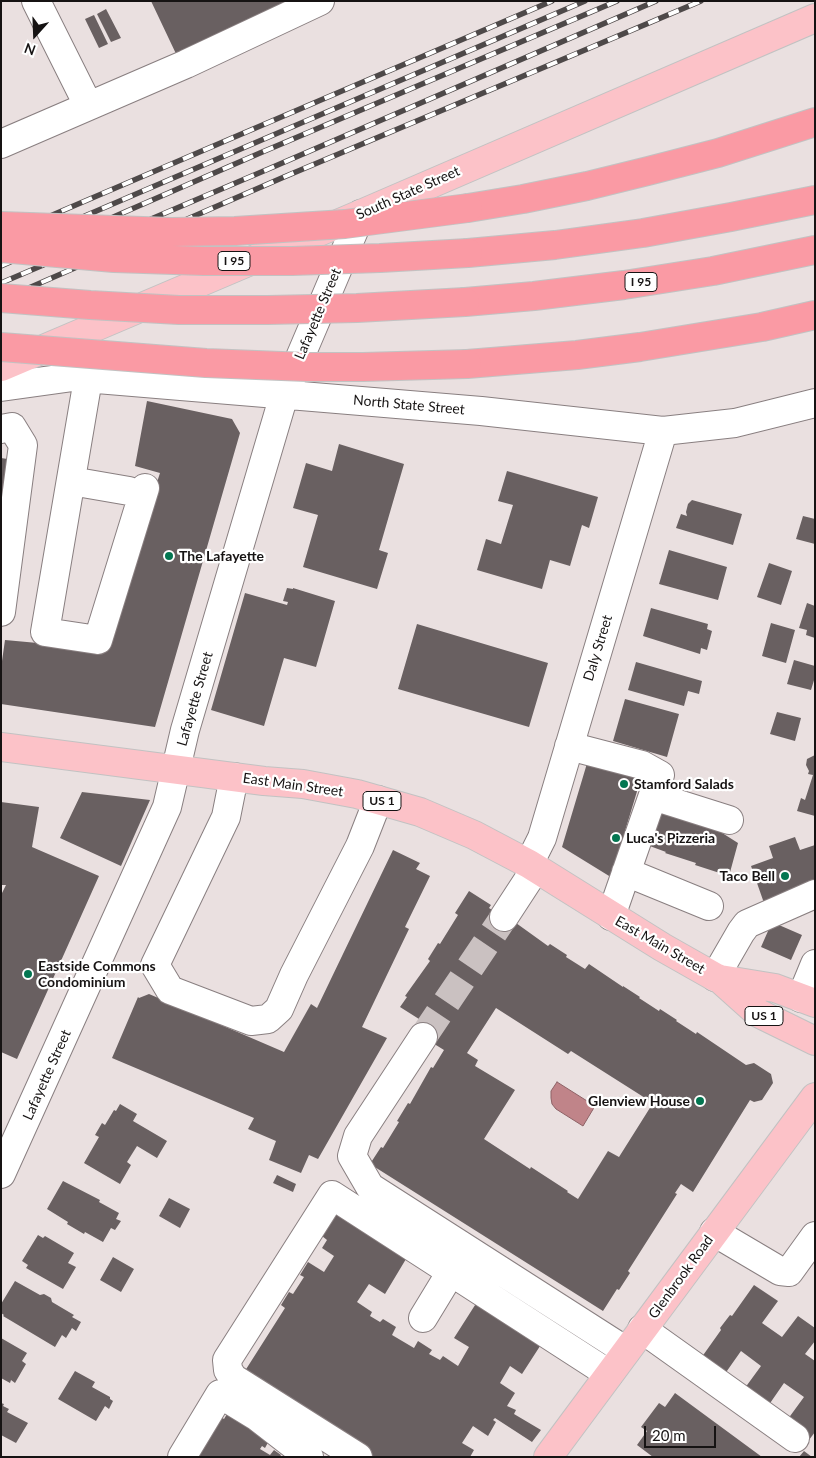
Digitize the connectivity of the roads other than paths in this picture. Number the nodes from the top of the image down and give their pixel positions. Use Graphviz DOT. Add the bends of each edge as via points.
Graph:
graph roads {
  1 [pos="36,1"];
  2 [pos="320,1"];
  3 [pos="815,18"];
  4 [pos="88,106"];
  5 [pos="815,122"];
  6 [pos="1,144"];
  7 [pos="815,200"];
  8 [pos="361,214"];
  9 [pos="1,226"];
  10 [pos="1,248"];
  11 [pos="815,250"];
  12 [pos="1,298"];
  13 [pos="815,315"];
  14 [pos="1,347"];
  15 [pos="1,367"];
  16 [pos="81,378"];
  17 [pos="1,386"];
  18 [pos="284,395"];
  19 [pos="815,403"];
  20 [pos="1,429"];
  21 [pos="663,431"];
  22 [pos="71,481"];
  23 [pos="1,612"];
  24 [pos="569,746"];
  25 [pos="1,747"];
  26 [pos="176,769"];
  27 [pos="234,777"];
  28 [pos="653,796"];
  29 [pos="378,800"];
  30 [pos="729,820"];
  31 [pos="532,866"];
  32 [pos="626,872"];
  33 [pos="815,894"];
  34 [pos="709,906"];
  35 [pos="611,916"];
  36 [pos="504,917"];
  37 [pos="815,964"];
  38 [pos="718,978"];
  39 [pos="808,1001"];
  40 [pos="424,1037"];
  41 [pos="815,1041"];
  42 [pos="815,1096"];
  43 [pos="1,1174"];
  44 [pos="714,1232"];
  45 [pos="815,1236"];
  46 [pos="451,1272"];
  47 [pos="423,1318"];
  48 [pos="634,1340"];
  49 [pos="609,1374"];
  50 [pos="795,1438"];
  51 [pos="182,1457"];
  52 [pos="310,1457"];
  53 [pos="358,1457"];
  54 [pos="548,1457"];
  1 -- 4 [label="street"];
  2 -- 4 [label="street"];
  3 -- 8 [label="main road, South State Street"];
  4 -- 6 [label="street"];
  5 -- 9 [label="highway, bridge" via="718,153 541,195 345,224 171,232"];
  7 -- 10 [label="highway, I 95, bridge" via="643,233 555,245 370,259 204,261 114,258"];
  8 -- 15 [label="main road, South State Street"];
  8 -- 18 [label="street, Lafayette Street"];
  11 -- 12 [label="highway, I 95, bridge" via="624,285 466,302 357,308 189,310"];
  13 -- 14 [label="highway, bridge" via="649,346 467,364 262,366"];
  16 -- 17 [label="street, North State Street"];
  16 -- 18 [label="street, North State Street"];
  16 -- 22 [label="street"];
  18 -- 21 [label="street, North State Street" via="481,411"];
  18 -- 26 [label="street, Lafayette Street"];
  19 -- 21 [label="street, North State Street" via="734,424"];
  20 -- 23 [label="street" via="12,427 23,444"];
  21 -- 24 [label="street, Daly Street"];
  22 -- 22 [label="street" via="45,632 98,640 137,489"];
  24 -- 28 [label="street" via="642,765 660,775"];
  24 -- 31 [label="street, Daly Street"];
  25 -- 26 [label="main road, East Main Street / US 1"];
  26 -- 27 [label="main road, East Main Street / US 1"];
  26 -- 43 [label="street, Lafayette Street" via="167,807"];
  27 -- 29 [label="main road, East Main Street / US 1" via="329,788"];
  27 -- 29 [label="street" via="226,817 155,965 170,990 251,1021 268,1019 279,1009 360,846"];
  28 -- 30 [label="street"];
  28 -- 32 [label="street"];
  29 -- 31 [label="main road, East Main Street / US 1" via="436,818"];
  31 -- 35 [label="main road, East Main Street / US 1"];
  31 -- 36 [label="street, Daly Street"];
  32 -- 34 [label="street"];
  32 -- 35 [label="street"];
  33 -- 38 [label="street" via="747,924"];
  35 -- 38 [label="main road, East Main Street / US 1"];
  37 -- 39 [label="street"];
  38 -- 39 [label="main road, East Main Street / US 1" via="775,988"];
  38 -- 41 [label="main road, East Main Street / US 1" via="758,1013"];
  40 -- 48 [label="street" via="358,1136 352,1156 370,1187"];
  42 -- 44 [label="main road, Glenbrook Road"];
  44 -- 45 [label="street" via="780,1271 789,1272"];
  44 -- 48 [label="main road, Glenbrook Road"];
  46 -- 47 [label="street"];
  46 -- 49 [label="street"];
  46 -- 53 [label="street" via="332,1195 228,1360 232,1378"];
  48 -- 49 [label="main road, Glenbrook Road"];
  48 -- 50 [label="street"];
  49 -- 54 [label="main road, Glenbrook Road"];
  51 -- 52 [label="street" via="220,1394 256,1416"];
}
